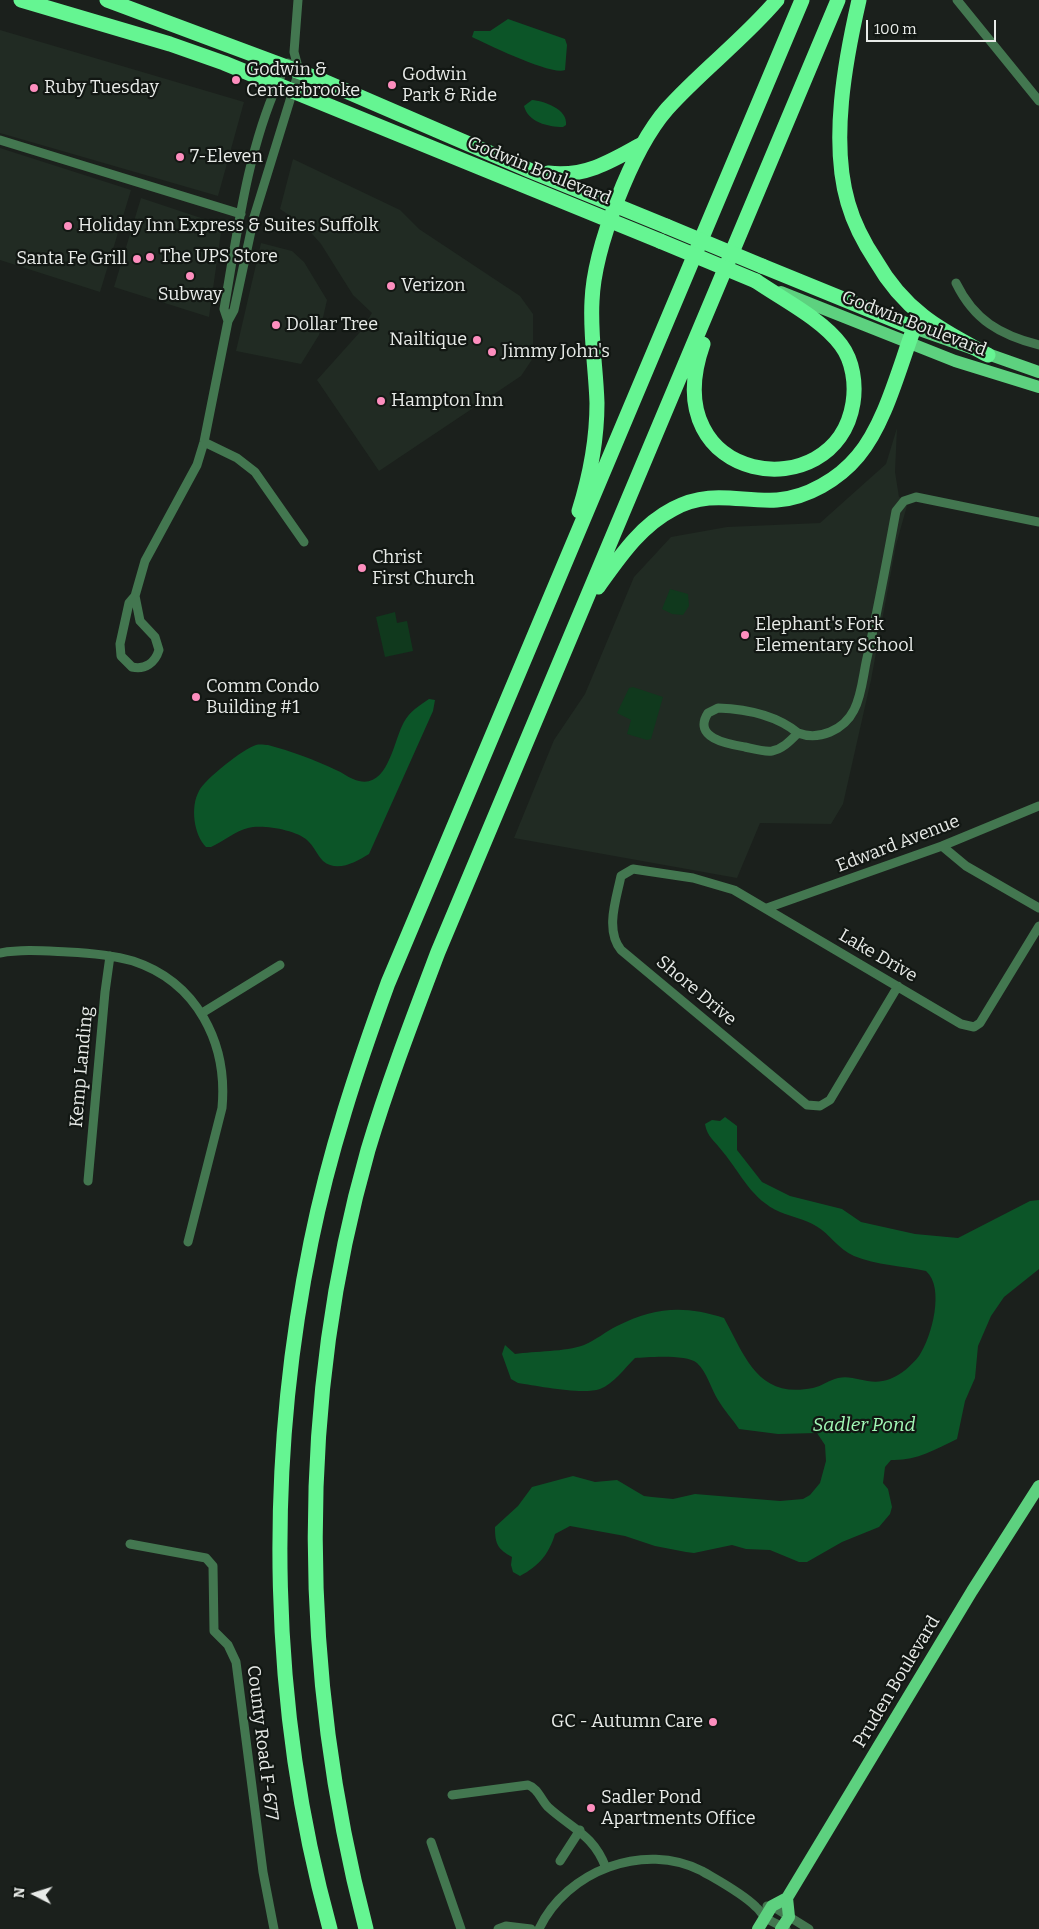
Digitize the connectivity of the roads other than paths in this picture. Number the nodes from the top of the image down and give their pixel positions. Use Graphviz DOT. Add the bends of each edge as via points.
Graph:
graph roads {
  1 [pos="21,0"];
  2 [pos="107,0"];
  3 [pos="298,0"];
  4 [pos="777,0"];
  5 [pos="802,0"];
  6 [pos="838,0"];
  7 [pos="860,0"];
  8 [pos="957,0"];
  9 [pos="293,65"];
  10 [pos="277,85"];
  11 [pos="292,91"];
  12 [pos="1039,101"];
  13 [pos="0,140"];
  14 [pos="642,144"];
  15 [pos="529,170"];
  16 [pos="616,205"];
  17 [pos="241,214"];
  18 [pos="610,220"];
  19 [pos="756,281"];
  20 [pos="956,284"];
  21 [pos="715,293"];
  22 [pos="228,321"];
  23 [pos="914,328"];
  24 [pos="908,344"];
  25 [pos="1039,345"];
  26 [pos="988,356"];
  27 [pos="1039,372"];
  28 [pos="1039,386"];
  29 [pos="204,442"];
  30 [pos="1039,522"];
  31 [pos="304,542"];
  32 [pos="135,596"];
  33 [pos="580,613"];
  34 [pos="541,621"];
  35 [pos="798,733"];
  36 [pos="1039,806"];
  37 [pos="942,846"];
  38 [pos="767,908"];
  39 [pos="1039,908"];
  40 [pos="1039,926"];
  41 [pos="0,953"];
  42 [pos="110,956"];
  43 [pos="280,965"];
  44 [pos="898,986"];
  45 [pos="202,1013"];
  46 [pos="88,1180"];
  47 [pos="188,1242"];
  48 [pos="1039,1486"];
  49 [pos="130,1544"];
  50 [pos="452,1795"];
  51 [pos="338,1799"];
  52 [pos="580,1830"];
  53 [pos="431,1842"];
  54 [pos="314,1859"];
  55 [pos="560,1861"];
  56 [pos="606,1868"];
  57 [pos="787,1898"];
  58 [pos="768,1912"];
  59 [pos="784,1925"];
  60 [pos="274,1929"];
  61 [pos="324,1929"];
  62 [pos="330,1929"];
  63 [pos="366,1929"];
  64 [pos="374,1929"];
  65 [pos="461,1929"];
  66 [pos="498,1929"];
  67 [pos="531,1929"];
  68 [pos="539,1929"];
  69 [pos="758,1929"];
  70 [pos="810,1929"];
  1 -- 10 [label="highway, Godwin Boulevard" via="170,44"];
  2 -- 9 [label="highway, Godwin Boulevard"];
  3 -- 9 [label="street"];
  4 -- 14 [label="highway" via="665,111"];
  5 -- 34 [label="highway"];
  6 -- 21 [label="highway"];
  7 -- 26 [label="highway" via="844,91 840,136 843,184 854,221 882,271 906,301 922,316"];
  8 -- 12 [label="street"];
  9 -- 10 [label="street"];
  9 -- 11 [label="street"];
  9 -- 15 [label="highway, Godwin Boulevard"];
  10 -- 11 [label="highway, Godwin Boulevard"];
  10 -- 17 [label="street" via="266,113"];
  11 -- 18 [label="highway, Godwin Boulevard"];
  11 -- 22 [label="street" via="254,217 234,310"];
  13 -- 17 [label="street"];
  14 -- 15 [label="highway" via="591,170 561,174"];
  14 -- 16 [label="highway"];
  15 -- 16 [label="highway, Godwin Boulevard"];
  16 -- 18 [label="highway"];
  16 -- 23 [label="highway, Godwin Boulevard, bridge"];
  17 -- 22 [label="street" via="224,309"];
  18 -- 19 [label="highway, Godwin Boulevard, bridge"];
  18 -- 34 [label="highway" via="599,255 592,299 591,331 597,402 594,447 583,498 559,560"];
  19 -- 21 [label="highway" via="833,336 842,346 851,368 854,396 842,431 825,451 797,467 769,470 747,466 718,448 703,428 695,404 696,374 710,326"];
  19 -- 24 [label="main road, Godwin Boulevard"];
  20 -- 25 [label="street" via="969,307 988,323 1009,335"];
  21 -- 33 [label="highway"];
  22 -- 29 [label="street"];
  23 -- 24 [label="highway"];
  23 -- 26 [label="main road, Godwin Boulevard"];
  24 -- 28 [label="main road, Godwin Boulevard"];
  24 -- 33 [label="highway" via="876,428 862,451 844,470 823,486 796,496 778,500 720,496 674,508 635,538"];
  26 -- 27 [label="main road, Godwin Boulevard"];
  29 -- 31 [label="street" via="237,458 255,472"];
  29 -- 32 [label="street" via="197,465 145,561"];
  30 -- 35 [label="street" via="916,498 904,501 896,511 854,712 830,732 813,736"];
  32 -- 32 [label="street" via="130,603 120,650 129,665 142,668 152,662 159,650 156,637 140,621"];
  33 -- 51 [label="highway" via="397,1058 368,1151 343,1256 322,1396 315,1526 321,1676"];
  34 -- 54 [label="highway" via="367,1040 337,1133 302,1290 286,1408 281,1588 290,1715"];
  35 -- 35 [label="street" via="769,717 722,708 708,713 704,722 705,730 714,740 766,751 778,749"];
  36 -- 37 [label="street, Edward Avenue"];
  37 -- 38 [label="street, Edward Avenue"];
  37 -- 39 [label="street" via="966,866"];
  38 -- 44 [label="street, Lake Drive"];
  38 -- 44 [label="street, Shore Drive" via="718,884 633,869 621,876 612,930 616,944 622,950 797,1098 814,1107 824,1105 835,1092"];
  40 -- 44 [label="street, Lake Drive" via="980,1023 974,1027 964,1026"];
  41 -- 42 [label="street" via="29,950"];
  42 -- 45 [label="street" via="132,961 166,976 192,999"];
  42 -- 46 [label="street, Kemp Landing"];
  43 -- 45 [label="street"];
  45 -- 47 [label="street" via="220,1054 222,1108"];
  48 -- 57 [label="main road, Pruden Boulevard"];
  49 -- 60 [label="street, County Road F-677" via="206,1558 213,1566 214,1631 228,1645 236,1662"];
  50 -- 52 [label="street" via="528,1784 548,1806"];
  51 -- 63 [label="highway"];
  51 -- 64 [label="highway"];
  52 -- 55 [label="street"];
  52 -- 56 [label="street" via="597,1848"];
  53 -- 65 [label="street"];
  54 -- 61 [label="highway"];
  54 -- 62 [label="highway"];
  56 -- 58 [label="street" via="652,1860 682,1864 700,1870"];
  56 -- 68 [label="street" via="566,1892"];
  57 -- 58 [label="main road"];
  57 -- 59 [label="main road"];
  58 -- 59 [label="street"];
  58 -- 69 [label="main road"];
  59 -- 70 [label="street"];
  66 -- 67 [label="street" via="506,1926"];
}
